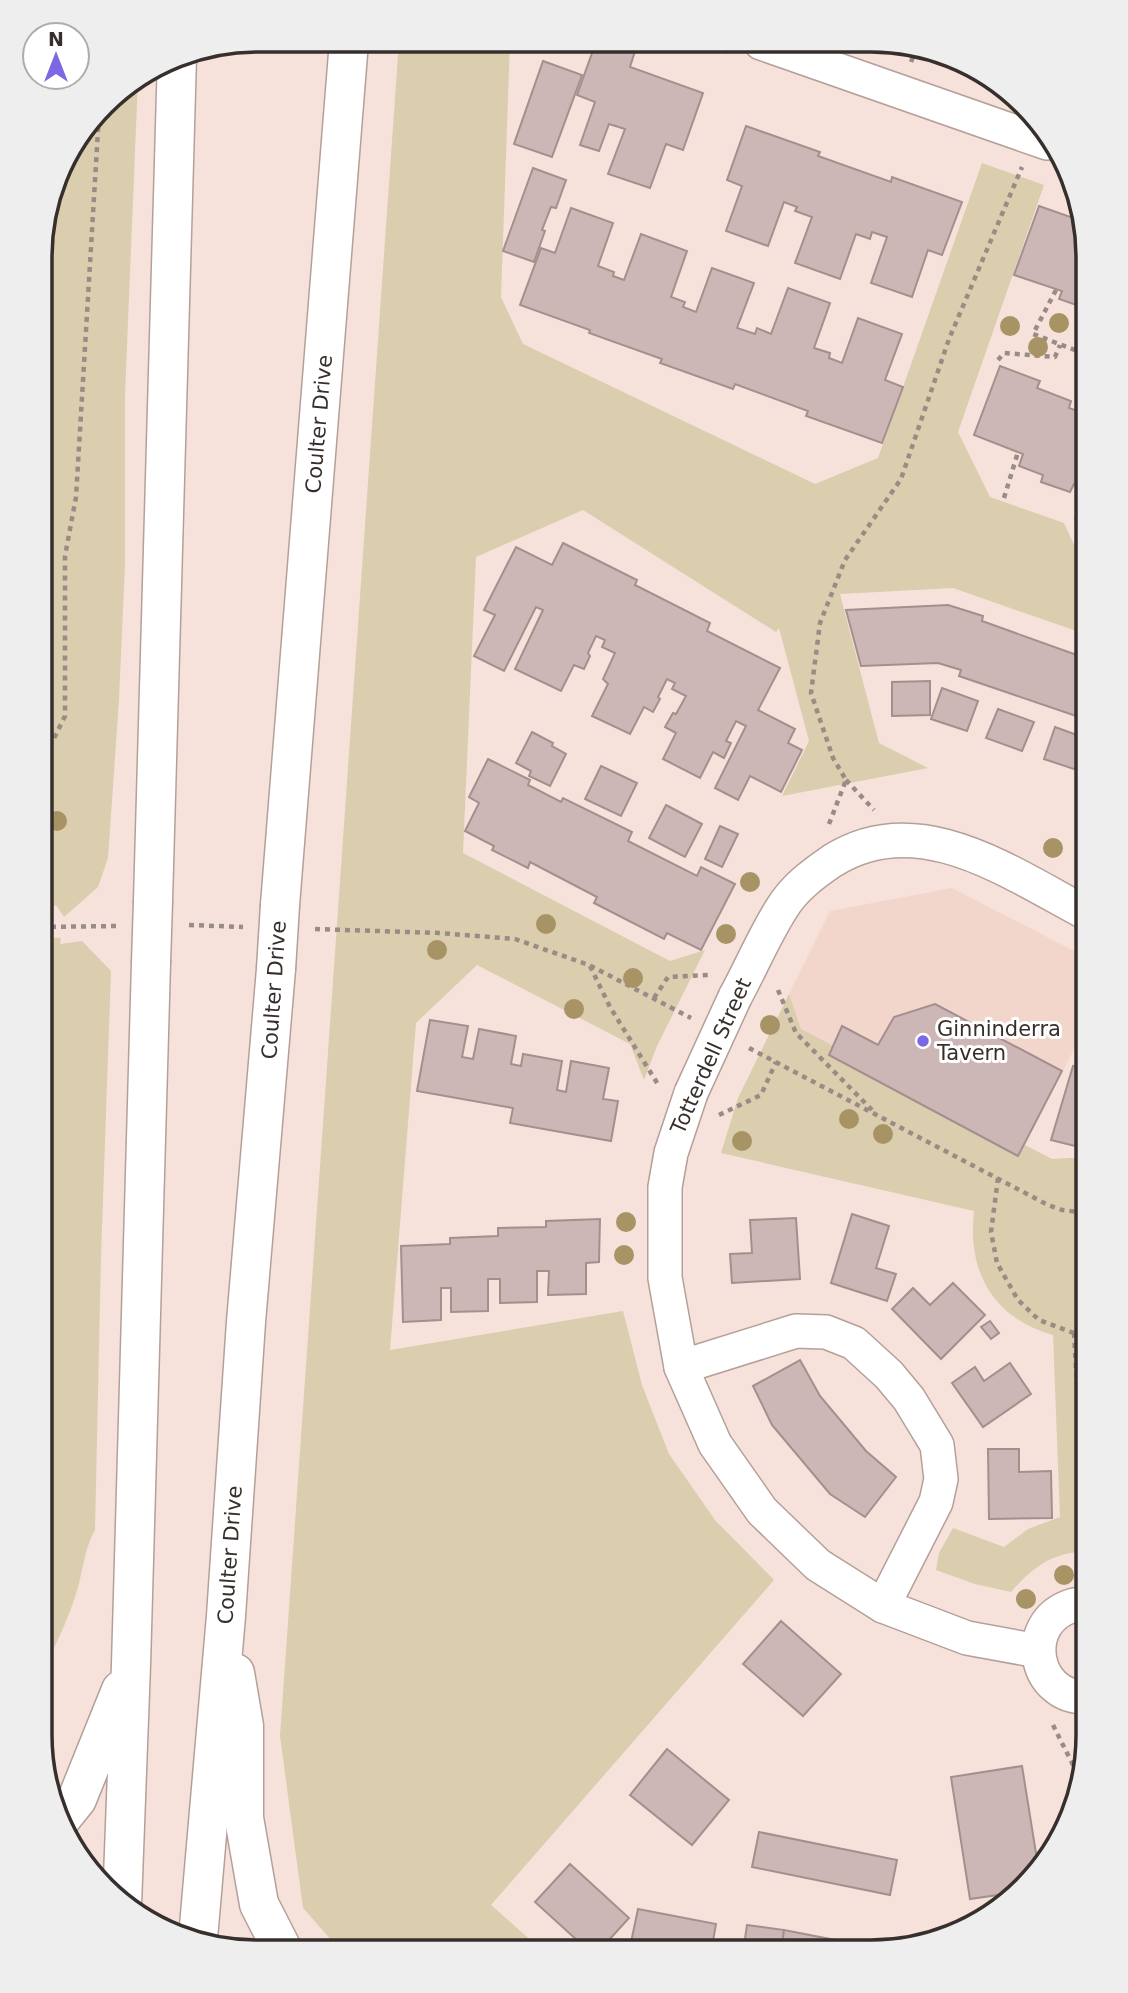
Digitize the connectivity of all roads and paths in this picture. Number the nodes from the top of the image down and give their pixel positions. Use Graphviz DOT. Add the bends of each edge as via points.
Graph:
graph roads {
  1 [pos="787,52"];
  2 [pos="348,53"];
  3 [pos="177,69"];
  4 [pos="98,129"];
  5 [pos="1040,141"];
  6 [pos="1056,290"];
  7 [pos="1060,345"];
  8 [pos="1076,351"];
  9 [pos="998,360"];
  10 [pos="1018,452"];
  11 [pos="1004,498"];
  12 [pos="52,743"];
  13 [pos="846,780"];
  14 [pos="882,819"];
  15 [pos="828,828"];
  16 [pos="1076,908"];
  17 [pos="710,975"];
  18 [pos="782,980"];
  19 [pos="654,998"];
  20 [pos="703,1024"];
  21 [pos="740,1043"];
  22 [pos="776,1062"];
  23 [pos="687,1102"];
  24 [pos="877,1115"];
  25 [pos="999,1178"];
  26 [pos="1075,1212"];
  27 [pos="1074,1333"];
  28 [pos="1075,1355"];
  29 [pos="681,1367"];
  30 [pos="1075,1605"];
  31 [pos="883,1606"];
  32 [pos="226,1615"];
  33 [pos="1038,1651"];
  34 [pos="131,1665"];
  35 [pos="1075,1695"];
  36 [pos="1052,1723"];
  37 [pos="1073,1766"];
  38 [pos="67,1812"];
  39 [pos="123,1890"];
  40 [pos="199,1932"];
  41 [pos="278,1940"];
  1 -- 5 [label="street"];
  2 -- 32 [label="main road, Coulter Drive, bridge"];
  3 -- 34 [label="main road, bridge"];
  4 -- 12 [label="path" via="76,497 65,556 65,716"];
  5 -- 13 [label="path" via="949,339 901,479 845,560 820,623 811,693 833,758"];
  6 -- 7 [label="path" via="1033,334"];
  7 -- 8 [label="path"];
  7 -- 9 [label="path" via="1055,358 1004,353"];
  10 -- 11 [label="path"];
  13 -- 14 [label="path"];
  13 -- 15 [label="path"];
  16 -- 23 [label="street, Totterdell Street, bridge" via="980,857 940,843 877,841 849,850 811,875 783,906"];
  17 -- 19 [label="path" via="668,977"];
  18 -- 24 [label="path" via="778,989 796,1033"];
  19 -- 20 [label="path"];
  19 -- 23 [label="path" via="589,965 664,1094"];
  21 -- 22 [label="path"];
  22 -- 23 [label="path" via="761,1095 702,1122"];
  22 -- 24 [label="path"];
  23 -- 29 [label="street, Totterdell Street" via="665,1187 664,1278"];
  24 -- 25 [label="path"];
  25 -- 26 [label="path" via="1062,1210"];
  25 -- 27 [label="path" via="990,1232 997,1263 1018,1300 1039,1320"];
  27 -- 28 [label="path"];
  29 -- 31 [label="street, Totterdell Street" via="715,1444 762,1511 818,1565"];
  29 -- 31 [label="street" via="796,1331 826,1332 854,1343 909,1399 937,1445 941,1479 936,1502"];
  30 -- 33 [label="street" via="1054,1615 1041,1632"];
  31 -- 33 [label="street, Totterdell Street" via="967,1638"];
  32 -- 40 [label="main road, Coulter Drive"];
  32 -- 41 [label="main road" via="244,1726 244,1818 259,1903"];
  33 -- 35 [label="street" via="1046,1677 1055,1687"];
  34 -- 38 [label="main road" via="77,1799"];
  34 -- 39 [label="main road"];
  36 -- 37 [label="path"];
}
